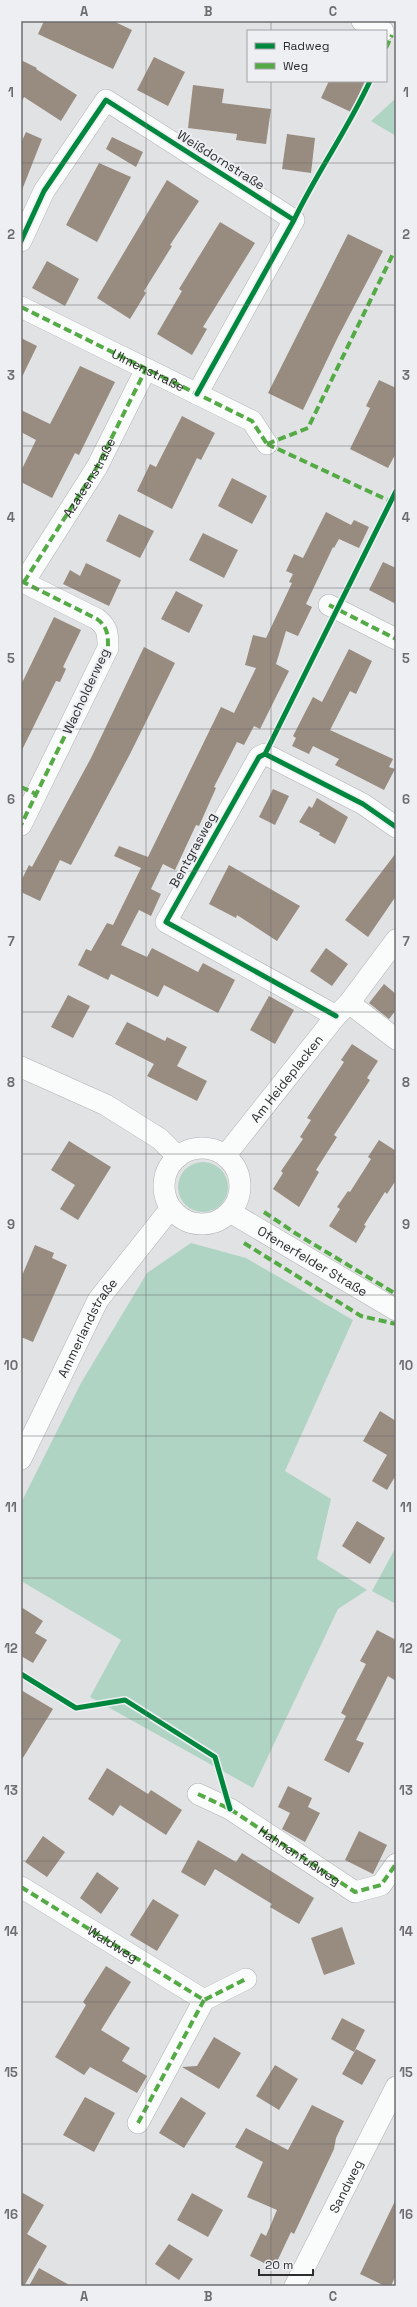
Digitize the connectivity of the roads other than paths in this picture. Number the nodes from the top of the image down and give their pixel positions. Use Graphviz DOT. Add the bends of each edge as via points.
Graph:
graph roads {
  1 [pos="362,21"];
  2 [pos="384,30"];
  3 [pos="21,241"];
  4 [pos="21,307"];
  5 [pos="146,369"];
  6 [pos="197,394"];
  7 [pos="267,444"];
  8 [pos="22,582"];
  9 [pos="329,606"];
  10 [pos="396,639"];
  11 [pos="28,790"];
  12 [pos="22,823"];
  13 [pos="396,827"];
  14 [pos="396,940"];
  15 [pos="342,1009"];
  16 [pos="396,1039"];
  17 [pos="21,1067"];
  18 [pos="226,1156"];
  19 [pos="178,1157"];
  20 [pos="171,1208"];
  21 [pos="230,1212"];
  22 [pos="396,1310"];
  23 [pos="21,1459"];
  24 [pos="198,1794"];
  25 [pos="396,1864"];
  26 [pos="21,1887"];
  27 [pos="246,1979"];
  28 [pos="204,2000"];
  29 [pos="396,2086"];
  30 [pos="138,2122"];
  31 [pos="295,2286"];
  1 -- 2 [label="street"];
  3 -- 6 [label="street, Weißdornstraße" via="44,191 106,100 294,220"];
  4 -- 5 [label="street, Ulmenstraße"];
  5 -- 6 [label="street, Ulmenstraße"];
  5 -- 8 [label="street, Azaleenstraße" via="97,467"];
  6 -- 7 [label="street, Ulmenstraße" via="252,421"];
  8 -- 11 [label="street, Wacholderweg" via="97,619 103,623 108,633 108,648"];
  9 -- 10 [label="street"];
  11 -- 12 [label="street, Wacholderweg"];
  13 -- 15 [label="street, Bentgrasweg" via="363,804 265,754 259,757 166,922"];
  14 -- 15 [label="street, Am Heideplacken"];
  15 -- 16 [label="street"];
  15 -- 18 [label="street, Am Heideplacken"];
  17 -- 19 [label="street" via="106,1105 160,1139"];
  18 -- 19 [label="street" via="212,1149 196,1148"];
  18 -- 21 [label="street" via="235,1168 240,1183 236,1203"];
  19 -- 20 [label="street" via="166,1176 164,1187"];
  20 -- 21 [label="street" via="184,1219 200,1224 211,1223"];
  20 -- 23 [label="street, Ammerlandstraße" via="98,1300"];
  21 -- 22 [label="street, Ofenerfelder Straße"];
  24 -- 25 [label="street, Hahnenfußweg" via="230,1809 355,1892 381,1885"];
  26 -- 28 [label="street, Waldweg"];
  27 -- 28 [label="street"];
  28 -- 30 [label="street"];
  29 -- 31 [label="street, Sandweg"];
}
